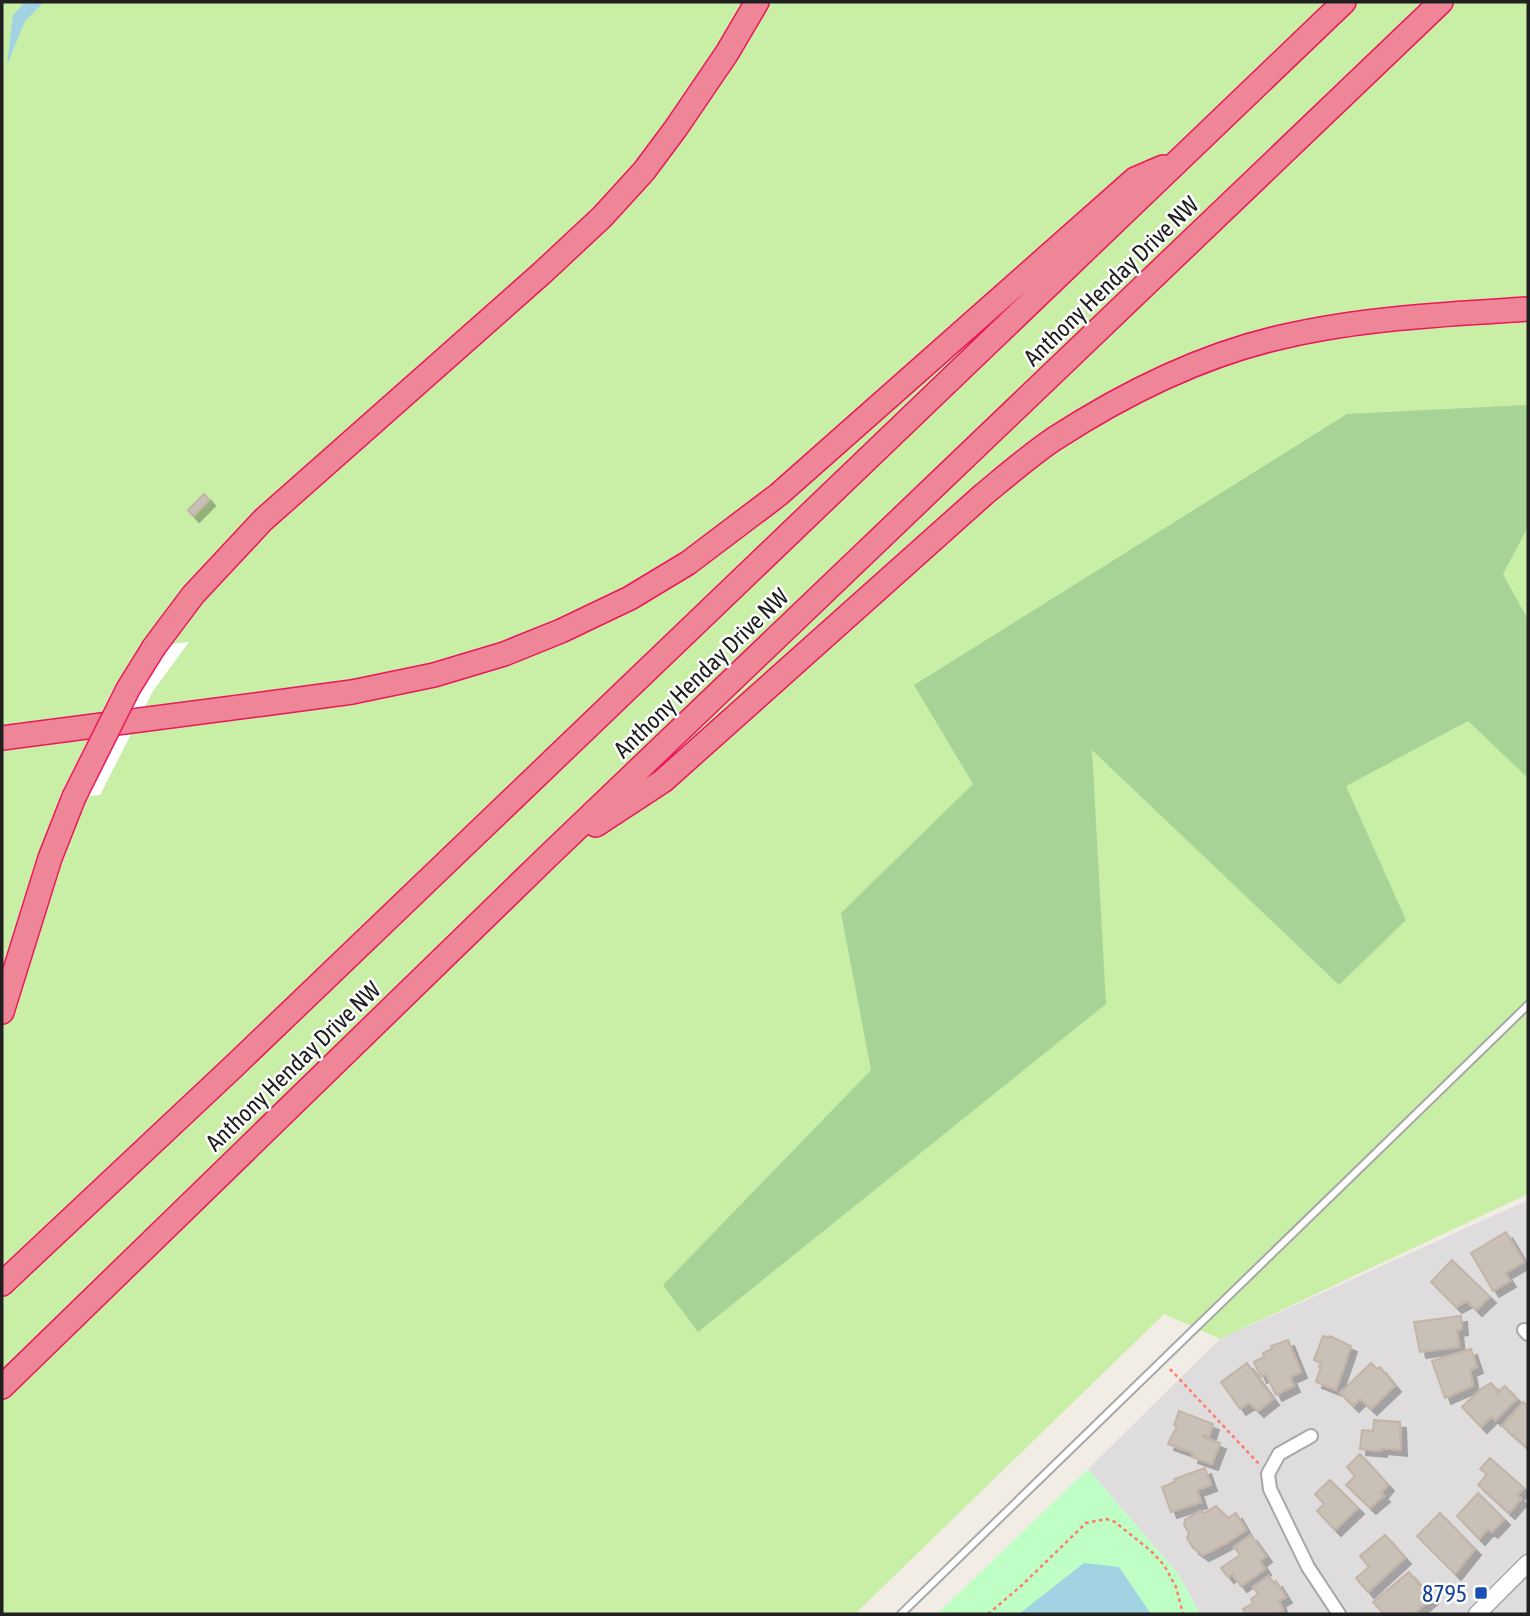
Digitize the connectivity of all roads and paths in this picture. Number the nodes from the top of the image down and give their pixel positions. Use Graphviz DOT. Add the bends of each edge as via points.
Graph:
graph roads {
  1 [pos="1344,2"];
  2 [pos="1441,2"];
  3 [pos="754,6"];
  4 [pos="1179,160"];
  5 [pos="1528,309"];
  6 [pos="2,738"];
  7 [pos="544,860"];
  8 [pos="1528,1005"];
  9 [pos="2,1012"];
  10 [pos="2,1284"];
  11 [pos="1162,1360"];
  12 [pos="2,1387"];
  13 [pos="1311,1436"];
  14 [pos="1268,1474"];
  15 [pos="1526,1572"];
  16 [pos="901,1614"];
  17 [pos="988,1614"];
  18 [pos="1183,1614"];
  19 [pos="1339,1614"];
  20 [pos="1477,1614"];
  1 -- 4 [label="highway, Anthony Henday Drive NW"];
  2 -- 7 [label="highway, Anthony Henday Drive NW"];
  3 -- 9 [label="highway, bridge" via="676,128 611,208 262,520 154,647 75,797 50,858"];
  4 -- 6 [label="highway" via="1135,179 778,495 688,563 630,598 504,654 434,675 263,705"];
  4 -- 10 [label="highway, Anthony Henday Drive NW"];
  5 -- 7 [label="highway" via="1353,324 1285,336 1204,361 1135,391 1018,466 663,781"];
  7 -- 12 [label="highway, Anthony Henday Drive NW"];
  8 -- 11 [label="lane"];
  11 -- 14 [label="path"];
  11 -- 16 [label="lane"];
  13 -- 14 [label="street" via="1279,1454"];
  14 -- 19 [label="street" via="1269,1489 1308,1567"];
  15 -- 20 [label="street"];
  17 -- 18 [label="path" via="1086,1523 1106,1519 1164,1565"];
}
